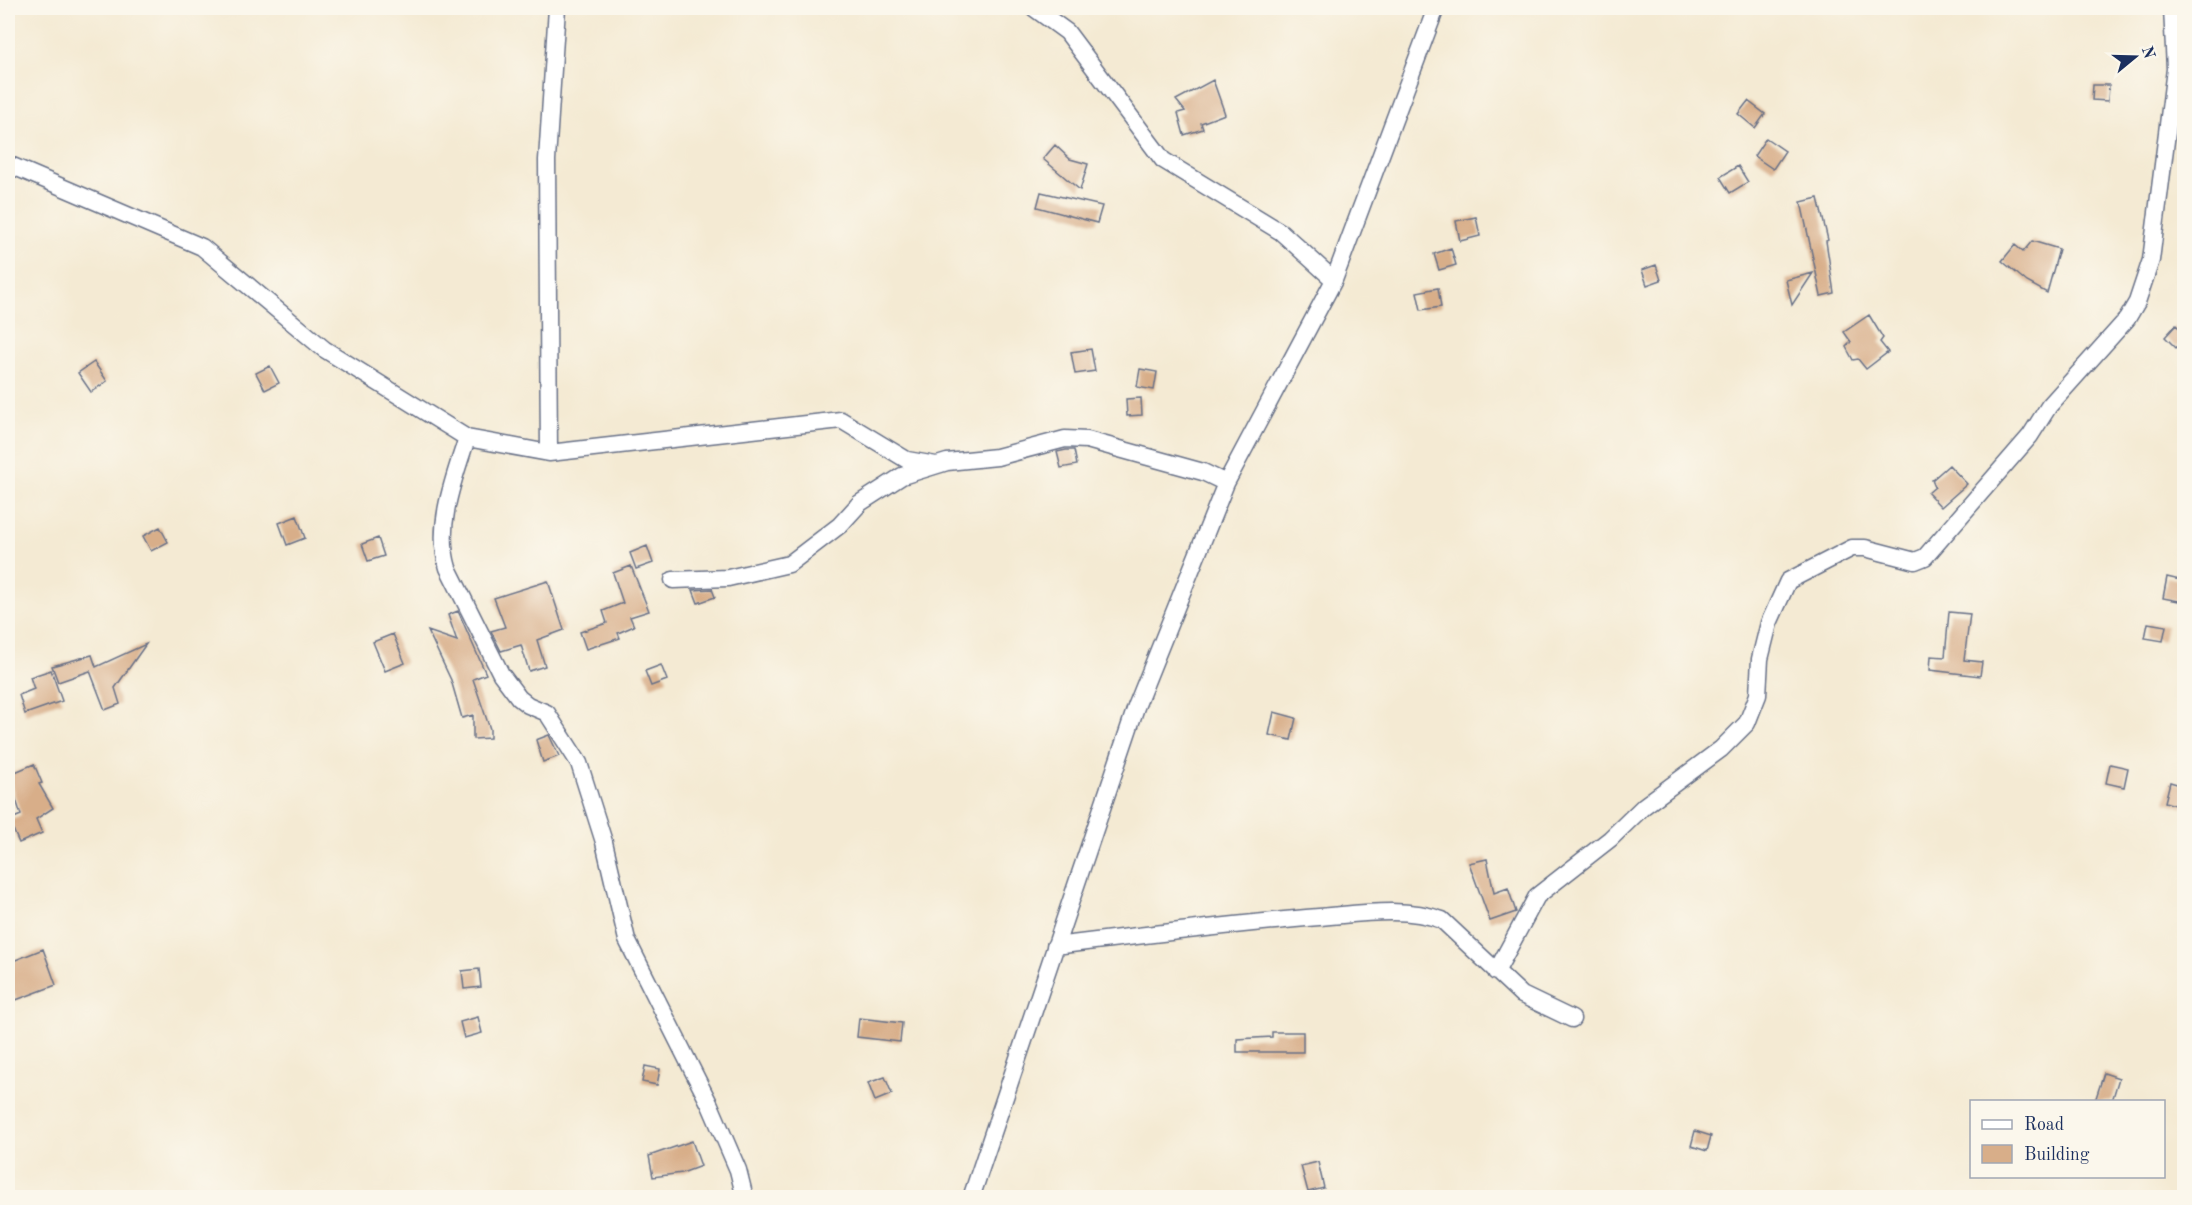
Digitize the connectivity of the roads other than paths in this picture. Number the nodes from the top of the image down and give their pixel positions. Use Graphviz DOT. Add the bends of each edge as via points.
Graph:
graph roads {
  1 [pos="557,8"];
  2 [pos="1034,8"];
  3 [pos="1436,8"];
  4 [pos="2172,8"];
  5 [pos="8,163"];
  6 [pos="70,182"];
  7 [pos="1334,280"];
  8 [pos="467,438"];
  9 [pos="549,453"];
  10 [pos="936,465"];
  11 [pos="1226,483"];
  12 [pos="673,580"];
  13 [pos="1055,946"];
  14 [pos="1496,972"];
  15 [pos="1572,1019"];
  16 [pos="745,1197"];
  17 [pos="971,1197"];
  1 -- 9 [label="street" via="547,160"];
  2 -- 7 [label="street" via="1067,32 1163,160 1281,232"];
  3 -- 7 [label="street"];
  4 -- 14 [label="street" via="2175,69 2151,260 2127,319 2049,406 2030,436 1925,557 1915,561 1852,548 1788,581 1769,623 1760,659 1758,695 1747,723 1721,749 1644,806 1610,839 1537,896"];
  5 -- 6 [label="street"];
  5 -- 8 [label="street" via="202,247 324,349"];
  7 -- 11 [label="street"];
  8 -- 9 [label="street"];
  8 -- 16 [label="street" via="445,522 442,550 448,568 501,674 519,698 547,713 579,763 604,842 627,940 710,1105 738,1170"];
  9 -- 10 [label="street" via="841,420 907,460"];
  10 -- 11 [label="street" via="1076,439 1203,472"];
  10 -- 12 [label="street" via="902,476 860,503 840,525 789,564 728,578"];
  11 -- 13 [label="street" via="1136,707"];
  13 -- 14 [label="street" via="1227,924 1364,914 1426,914 1442,920"];
  13 -- 17 [label="street"];
  14 -- 15 [label="street" via="1522,994"];
}
